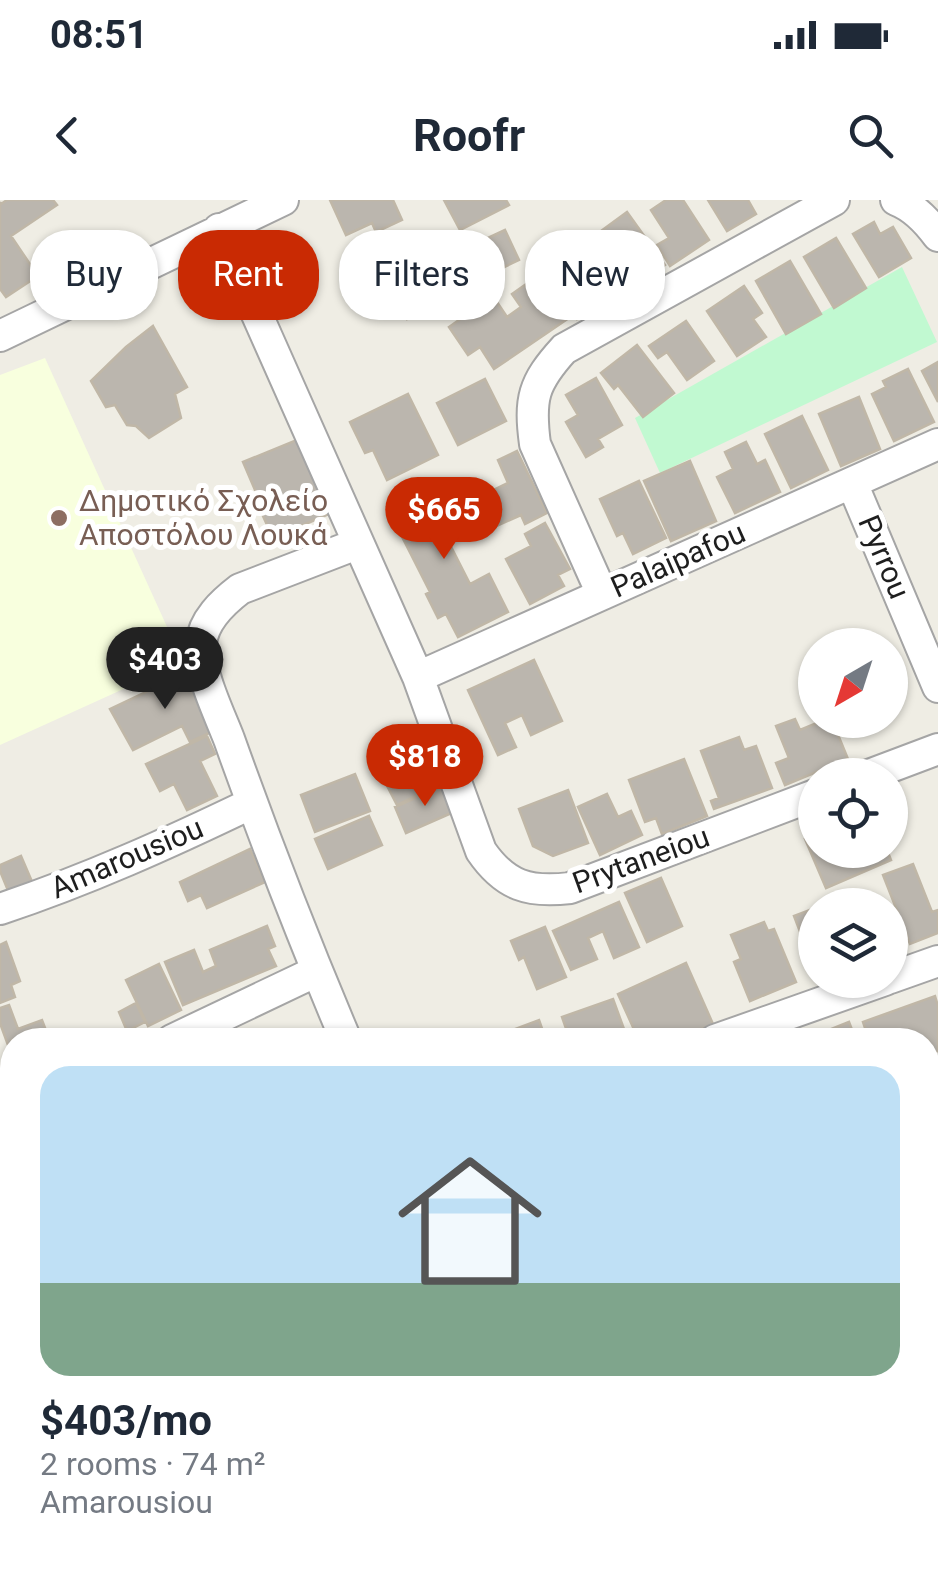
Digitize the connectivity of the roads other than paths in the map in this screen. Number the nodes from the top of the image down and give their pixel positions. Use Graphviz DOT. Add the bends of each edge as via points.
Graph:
graph roads {
  1 [pos="283,200"];
  2 [pos="834,200"];
  3 [pos="896,200"];
  4 [pos="219,229"];
  5 [pos="938,236"];
  6 [pos="0,336"];
  7 [pos="938,444"];
  8 [pos="852,484"];
  9 [pos="358,544"];
  10 [pos="602,594"];
  11 [pos="925,617"];
  12 [pos="418,677"];
  13 [pos="938,686"];
  14 [pos="938,749"];
  15 [pos="908,760"];
  16 [pos="798,802"];
  17 [pos="252,803"];
  18 [pos="0,909"];
  19 [pos="938,962"];
  20 [pos="317,971"];
  21 [pos="908,972"];
  22 [pos="834,998"];
  23 [pos="197,1028"];
  24 [pos="341,1028"];
  25 [pos="749,1028"];
  1 -- 4 [label="street"];
  2 -- 10 [label="street" via="564,349 549,366 535,391 535,444"];
  3 -- 5 [label="street"];
  4 -- 6 [label="street"];
  4 -- 9 [label="street, Prytaneiou"];
  7 -- 8 [label="street, Palaipafou"];
  8 -- 10 [label="street, Palaipafou"];
  8 -- 11 [label="street, Pyrrou"];
  9 -- 12 [label="street, Prytaneiou"];
  9 -- 17 [label="street" via="240,588 205,628 207,679"];
  10 -- 12 [label="street, Palaipafou"];
  11 -- 13 [label="street, Pyrrou"];
  12 -- 16 [label="street, Prytaneiou" via="481,851 505,877 533,890 570,888"];
  14 -- 15 [label="street"];
  17 -- 18 [label="street, Amarousiou" via="132,860"];
  17 -- 20 [label="street"];
  19 -- 21 [label="street"];
  20 -- 23 [label="street"];
  20 -- 24 [label="street"];
  22 -- 25 [label="street"];
}
